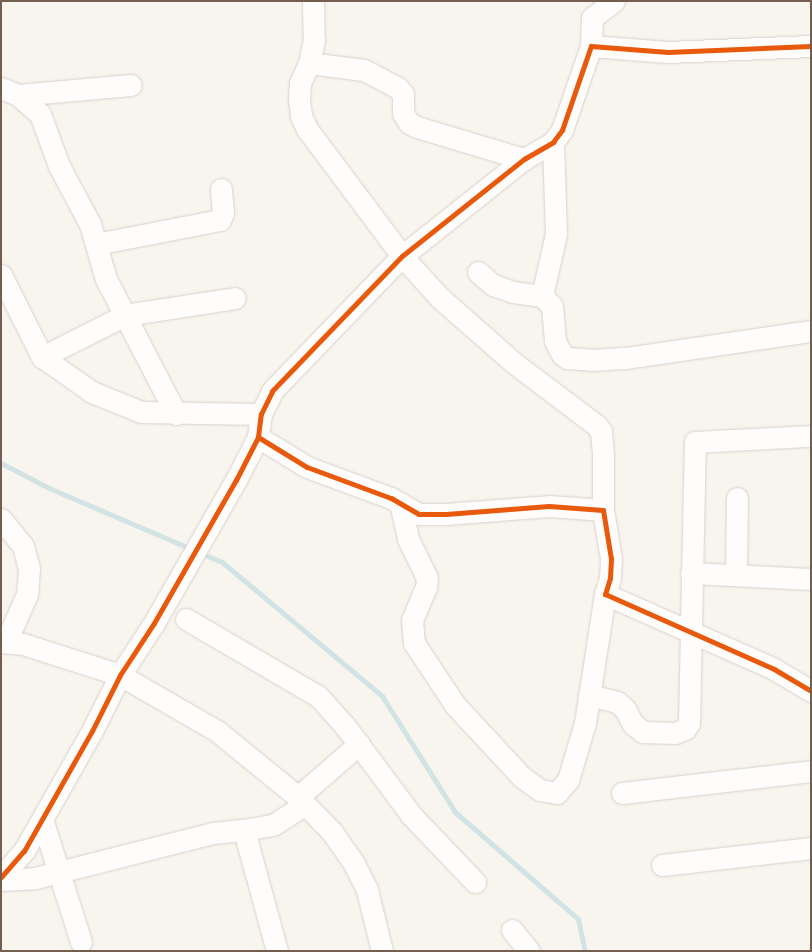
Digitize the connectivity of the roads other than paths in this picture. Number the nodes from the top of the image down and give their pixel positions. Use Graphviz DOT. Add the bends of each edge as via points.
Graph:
graph roads {
  1 [pos="314,1"];
  2 [pos="614,1"];
  3 [pos="591,46"];
  4 [pos="811,46"];
  5 [pos="309,63"];
  6 [pos="131,85"];
  7 [pos="10,91"];
  8 [pos="553,142"];
  9 [pos="524,159"];
  10 [pos="221,189"];
  11 [pos="96,244"];
  12 [pos="402,256"];
  13 [pos="478,272"];
  14 [pos="1,275"];
  15 [pos="542,296"];
  16 [pos="234,298"];
  17 [pos="125,314"];
  18 [pos="811,331"];
  19 [pos="42,357"];
  20 [pos="176,414"];
  21 [pos="261,414"];
  22 [pos="811,436"];
  23 [pos="258,437"];
  24 [pos="737,498"];
  25 [pos="400,503"];
  26 [pos="603,510"];
  27 [pos="1,519"];
  28 [pos="691,573"];
  29 [pos="736,575"];
  30 [pos="811,579"];
  31 [pos="605,594"];
  32 [pos="186,619"];
  33 [pos="689,630"];
  34 [pos="4,642"];
  35 [pos="120,674"];
  36 [pos="811,691"];
  37 [pos="589,695"];
  38 [pos="359,744"];
  39 [pos="811,771"];
  40 [pos="622,793"];
  41 [pos="301,801"];
  42 [pos="42,819"];
  43 [pos="244,830"];
  44 [pos="811,848"];
  45 [pos="662,865"];
  46 [pos="59,872"];
  47 [pos="1,878"];
  48 [pos="475,882"];
  49 [pos="512,930"];
  50 [pos="81,942"];
  51 [pos="277,951"];
  52 [pos="382,951"];
  53 [pos="529,951"];
  1 -- 5 [label="street" via="314,40"];
  2 -- 3 [label="street" via="592,18"];
  3 -- 4 [label="street" via="668,52"];
  3 -- 8 [label="street" via="562,130"];
  5 -- 9 [label="street" via="364,70 398,88 403,94 403,114 409,123"];
  5 -- 12 [label="street" via="300,83 301,116 307,129"];
  6 -- 7 [label="street"];
  7 -- 11 [label="street" via="40,114 59,166 90,224"];
  8 -- 9 [label="street"];
  8 -- 15 [label="street" via="556,234"];
  9 -- 12 [label="street"];
  10 -- 11 [label="street" via="223,213 220,220"];
  11 -- 17 [label="street" via="106,279"];
  12 -- 21 [label="street" via="272,391"];
  12 -- 26 [label="street" via="440,298 514,363 601,431"];
  13 -- 15 [label="street" via="493,285 513,292"];
  14 -- 19 [label="street"];
  15 -- 18 [label="street" via="552,306 555,341 567,358 625,358"];
  16 -- 17 [label="street"];
  17 -- 19 [label="street"];
  17 -- 20 [label="street"];
  19 -- 20 [label="street" via="92,392 141,412"];
  20 -- 21 [label="street"];
  21 -- 23 [label="street"];
  22 -- 28 [label="street" via="695,442"];
  23 -- 25 [label="street" via="307,467"];
  23 -- 35 [label="street" via="154,623"];
  24 -- 29 [label="street"];
  25 -- 26 [label="street" via="419,514 549,506"];
  25 -- 37 [label="street" via="408,540 427,578 426,587 412,620 414,643 454,705 522,777 540,790 557,792 568,780 585,723"];
  26 -- 31 [label="street" via="611,559 610,578"];
  27 -- 34 [label="street" via="23,546 29,568 27,594"];
  28 -- 29 [label="street"];
  28 -- 33 [label="street"];
  29 -- 30 [label="street"];
  31 -- 33 [label="street"];
  31 -- 37 [label="street"];
  32 -- 38 [label="street" via="318,696"];
  33 -- 36 [label="street" via="774,669"];
  33 -- 37 [label="street" via="689,723 685,729 675,733 644,732 633,724 625,709 617,702"];
  34 -- 35 [label="street" via="23,644"];
  35 -- 41 [label="street" via="217,732"];
  35 -- 42 [label="street" via="92,731"];
  38 -- 41 [label="street"];
  38 -- 48 [label="street" via="411,815"];
  39 -- 40 [label="street"];
  41 -- 43 [label="street" via="273,825"];
  41 -- 52 [label="street" via="332,832 354,864 367,890"];
  42 -- 46 [label="street"];
  42 -- 47 [label="street" via="24,852"];
  43 -- 46 [label="street" via="212,833"];
  43 -- 51 [label="street"];
  44 -- 45 [label="street"];
  46 -- 47 [label="street" via="35,878"];
  46 -- 50 [label="street"];
  49 -- 53 [label="street"];
}
